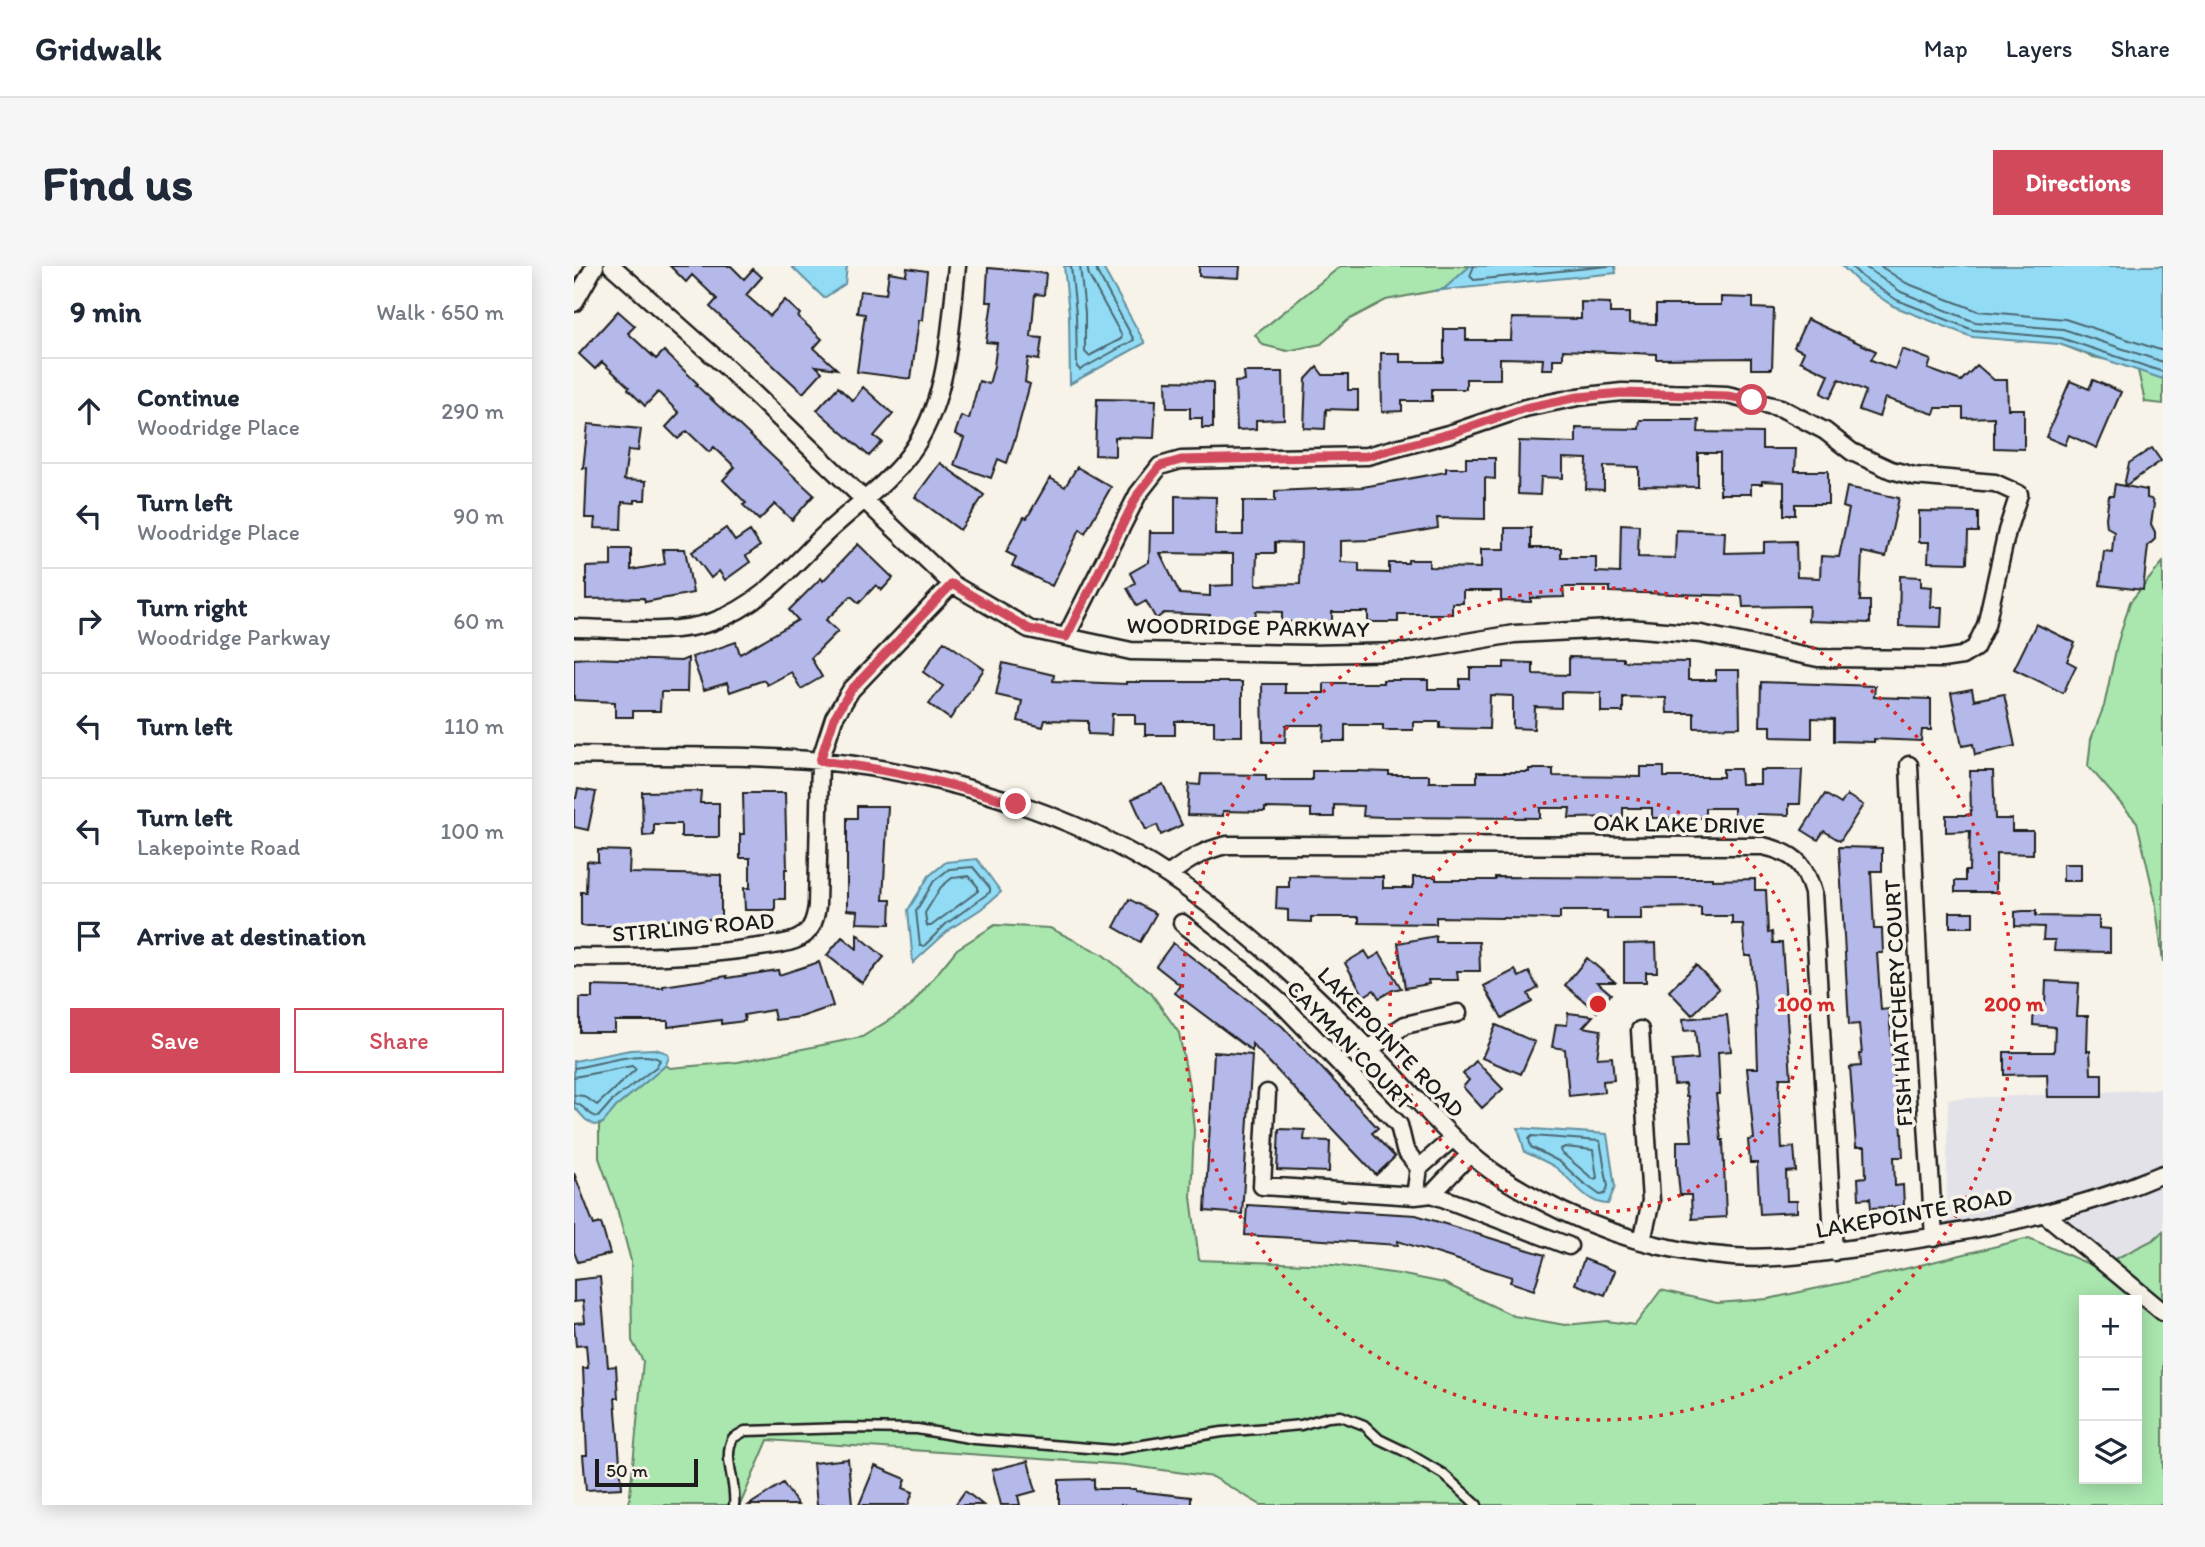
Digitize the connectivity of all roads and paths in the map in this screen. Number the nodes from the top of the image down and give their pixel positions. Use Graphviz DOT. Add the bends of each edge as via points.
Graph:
graph roads {
  1 [pos="595,266"];
  2 [pos="612,266"];
  3 [pos="957,266"];
  4 [pos="574,303"];
  5 [pos="865,500"];
  6 [pos="952,584"];
  7 [pos="574,628"];
  8 [pos="1066,637"];
  9 [pos="574,755"];
  10 [pos="820,761"];
  11 [pos="1909,765"];
  12 [pos="1168,875"];
  13 [pos="1182,923"];
  14 [pos="574,957"];
  15 [pos="1458,1013"];
  16 [pos="1640,1030"];
  17 [pos="1369,1049"];
  18 [pos="1267,1093"];
  19 [pos="1453,1138"];
  20 [pos="1470,1154"];
  21 [pos="1419,1167"];
  22 [pos="2163,1174"];
  23 [pos="1432,1194"];
  24 [pos="1415,1196"];
  25 [pos="2045,1214"];
  26 [pos="1934,1238"];
  27 [pos="1642,1241"];
  28 [pos="1569,1246"];
  29 [pos="1834,1252"];
  30 [pos="2163,1312"];
  31 [pos="734,1505"];
  32 [pos="1477,1505"];
  1 -- 4 [label="street"];
  2 -- 5 [label="street, WOODRIDGE PARKWAY"];
  3 -- 5 [label="street" via="947,359 932,414 910,454"];
  5 -- 6 [label="street, WOODRIDGE PARKWAY"];
  5 -- 7 [label="street" via="767,592 711,622 672,629"];
  6 -- 8 [label="street, WOODRIDGE PARKWAY" via="1029,629"];
  6 -- 10 [label="street" via="851,690 834,718"];
  8 -- 8 [label="street, WOODRIDGE PARKWAY" via="1138,494 1160,466 1181,460 1367,456 1525,408 1578,397 1635,393 1752,400 1808,422 1852,452 1891,470 1995,484 2019,494 1986,625 1975,648 1962,656 1818,658 1702,634 1629,628 1514,634 1408,652 1309,654 1131,651"];
  9 -- 10 [label="street, LAKEPOINTE ROAD"];
  10 -- 12 [label="street, LAKEPOINTE ROAD" via="928,778 985,794 1062,821"];
  10 -- 14 [label="street, STIRLING ROAD" via="817,906 808,931 797,939 739,950"];
  11 -- 26 [label="street, FISH HATCHERY COURT"];
  12 -- 17 [label="street, LAKEPOINTE ROAD" via="1290,972"];
  12 -- 29 [label="street, OAK LAKE DRIVE" via="1199,854 1227,845 1763,846 1784,850 1799,862 1813,893"];
  13 -- 21 [label="street, CAYMAN COURT" via="1282,1004 1399,1125 1405,1150"];
  15 -- 17 [label="street" via="1405,1025"];
  16 -- 27 [label="street" via="1651,1201"];
  17 -- 19 [label="street, LAKEPOINTE ROAD"];
  18 -- 24 [label="street" via="1262,1186"];
  19 -- 20 [label="street, LAKEPOINTE ROAD"];
  19 -- 21 [label="street"];
  20 -- 23 [label="street"];
  20 -- 27 [label="street, LAKEPOINTE ROAD" via="1549,1205"];
  21 -- 24 [label="street"];
  22 -- 25 [label="street"];
  23 -- 24 [label="street"];
  23 -- 28 [label="street"];
  25 -- 26 [label="street, LAKEPOINTE ROAD"];
  25 -- 30 [label="street, LAKEPOINTE ROAD"];
  26 -- 29 [label="street, LAKEPOINTE ROAD"];
  27 -- 29 [label="street, LAKEPOINTE ROAD" via="1735,1257"];
  31 -- 32 [label="lane" via="729,1449 733,1437 745,1431 917,1429 975,1439 1113,1450 1301,1425 1334,1416 1364,1425 1379,1439 1424,1462"];
}
